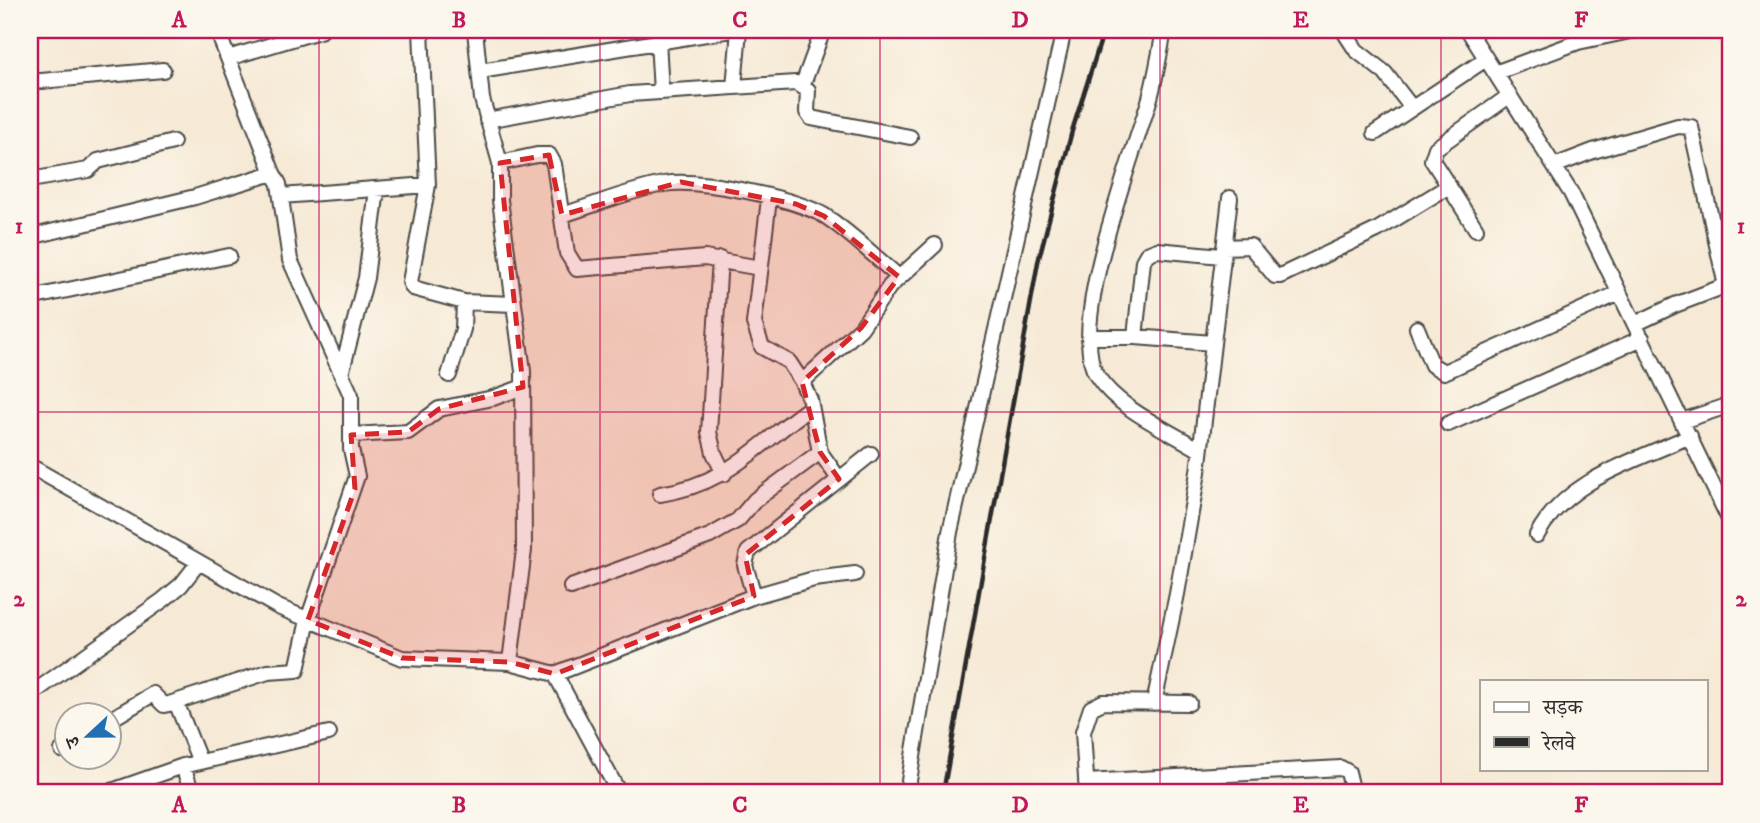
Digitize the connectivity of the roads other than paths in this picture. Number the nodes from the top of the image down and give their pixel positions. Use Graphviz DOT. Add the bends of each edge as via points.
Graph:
graph roads {
  1 [pos="218,30"];
  2 [pos="322,30"];
  3 [pos="421,30"];
  4 [pos="475,30"];
  5 [pos="731,30"];
  6 [pos="739,30"];
  7 [pos="823,30"];
  8 [pos="1064,30"];
  9 [pos="1164,30"];
  10 [pos="1343,30"];
  11 [pos="1468,30"];
  12 [pos="1629,31"];
  13 [pos="658,40"];
  14 [pos="228,58"];
  15 [pos="1486,59"];
  16 [pos="163,70"];
  17 [pos="480,71"];
  18 [pos="1495,73"];
  19 [pos="30,82"];
  20 [pos="803,84"];
  21 [pos="734,87"];
  22 [pos="661,92"];
  23 [pos="1509,96"];
  24 [pos="1412,108"];
  25 [pos="487,120"];
  26 [pos="1375,133"];
  27 [pos="910,137"];
  28 [pos="173,142"];
  29 [pos="500,163"];
  30 [pos="1553,166"];
  31 [pos="274,173"];
  32 [pos="30,180"];
  33 [pos="428,185"];
  34 [pos="1449,187"];
  35 [pos="377,189"];
  36 [pos="281,196"];
  37 [pos="1230,198"];
  38 [pos="769,199"];
  39 [pos="562,215"];
  40 [pos="1476,229"];
  41 [pos="30,237"];
  42 [pos="935,245"];
  43 [pos="1223,252"];
  44 [pos="229,256"];
  45 [pos="720,260"];
  46 [pos="760,268"];
  47 [pos="899,277"];
  48 [pos="1728,285"];
  49 [pos="1619,293"];
  50 [pos="30,298"];
  51 [pos="464,302"];
  52 [pos="514,304"];
  53 [pos="1635,324"];
  54 [pos="1417,328"];
  55 [pos="1091,337"];
  56 [pos="1135,337"];
  57 [pos="1642,338"];
  58 [pos="1213,343"];
  59 [pos="341,374"];
  60 [pos="449,375"];
  61 [pos="802,382"];
  62 [pos="523,387"];
  63 [pos="1730,405"];
  64 [pos="811,407"];
  65 [pos="1682,421"];
  66 [pos="1448,424"];
  67 [pos="352,435"];
  68 [pos="1690,436"];
  69 [pos="1200,450"];
  70 [pos="820,452"];
  71 [pos="871,454"];
  72 [pos="30,466"];
  73 [pos="724,474"];
  74 [pos="839,480"];
  75 [pos="660,494"];
  76 [pos="1730,521"];
  77 [pos="1536,535"];
  78 [pos="200,562"];
  79 [pos="855,574"];
  80 [pos="571,587"];
  81 [pos="754,596"];
  82 [pos="308,620"];
  83 [pos="510,662"];
  84 [pos="555,674"];
  85 [pos="30,695"];
  86 [pos="176,702"];
  87 [pos="1154,703"];
  88 [pos="1189,703"];
  89 [pos="122,713"];
  90 [pos="329,733"];
  91 [pos="200,762"];
  92 [pos="183,766"];
  93 [pos="1086,788"];
  94 [pos="106,793"];
  95 [pos="192,793"];
  96 [pos="619,793"];
  97 [pos="907,793"];
  98 [pos="1353,793"];
  1 -- 14 [label="street"];
  2 -- 14 [label="street"];
  3 -- 33 [label="street"];
  4 -- 17 [label="street"];
  5 -- 13 [label="street"];
  6 -- 21 [label="street"];
  7 -- 20 [label="street"];
  8 -- 97 [label="street" via="950,532"];
  9 -- 55 [label="street" via="1150,97 1104,242"];
  10 -- 24 [label="street" via="1356,50 1385,73"];
  11 -- 15 [label="street"];
  12 -- 18 [label="street" via="1578,42"];
  13 -- 17 [label="street"];
  13 -- 22 [label="street"];
  14 -- 31 [label="street"];
  15 -- 18 [label="street"];
  15 -- 24 [label="street"];
  16 -- 19 [label="street"];
  17 -- 25 [label="street"];
  18 -- 23 [label="street"];
  20 -- 21 [label="street"];
  20 -- 27 [label="street" via="809,92 807,112 811,118"];
  21 -- 22 [label="street"];
  22 -- 25 [label="street"];
  23 -- 30 [label="street"];
  23 -- 34 [label="street" via="1436,148 1432,160"];
  24 -- 26 [label="street"];
  25 -- 29 [label="street"];
  28 -- 32 [label="street" via="98,161 88,170"];
  29 -- 39 [label="street" via="549,155"];
  29 -- 52 [label="street" via="500,200"];
  30 -- 48 [label="street" via="1688,125"];
  30 -- 49 [label="street" via="1571,193"];
  31 -- 36 [label="street"];
  31 -- 41 [label="street"];
  33 -- 35 [label="street"];
  33 -- 51 [label="street" via="410,282 413,288"];
  34 -- 40 [label="street"];
  34 -- 43 [label="street" via="1377,230 1280,276 1275,276 1250,246"];
  35 -- 36 [label="street"];
  35 -- 59 [label="street" via="368,266"];
  36 -- 59 [label="street" via="290,260"];
  37 -- 43 [label="street"];
  38 -- 39 [label="street" via="681,182"];
  38 -- 46 [label="street"];
  38 -- 47 [label="street" via="824,216"];
  39 -- 45 [label="street" via="567,253 577,269"];
  42 -- 47 [label="street"];
  43 -- 56 [label="street" via="1157,250 1147,254"];
  43 -- 58 [label="street"];
  44 -- 50 [label="street"];
  45 -- 46 [label="street"];
  45 -- 73 [label="street" via="709,432"];
  46 -- 61 [label="street" via="754,323 759,340 767,351 789,362"];
  47 -- 61 [label="street" via="861,328"];
  48 -- 53 [label="street"];
  49 -- 53 [label="street"];
  49 -- 54 [label="street" via="1444,372 1432,365"];
  51 -- 52 [label="street"];
  51 -- 60 [label="street" via="463,330"];
  52 -- 62 [label="street"];
  53 -- 57 [label="street"];
  55 -- 56 [label="street"];
  55 -- 69 [label="street" via="1091,360 1105,387"];
  56 -- 58 [label="street"];
  57 -- 65 [label="street"];
  57 -- 66 [label="street"];
  58 -- 69 [label="street"];
  59 -- 67 [label="street" via="351,395"];
  61 -- 64 [label="street"];
  62 -- 67 [label="street" via="439,410 408,432"];
  62 -- 83 [label="street" via="524,550"];
  63 -- 65 [label="street"];
  64 -- 70 [label="street"];
  64 -- 73 [label="street"];
  65 -- 68 [label="street"];
  67 -- 82 [label="street" via="355,489"];
  68 -- 76 [label="street"];
  68 -- 77 [label="street" via="1579,486 1546,518"];
  69 -- 87 [label="street"];
  70 -- 74 [label="street"];
  70 -- 80 [label="street" via="755,500 738,520 710,536"];
  71 -- 74 [label="street"];
  72 -- 78 [label="street"];
  73 -- 75 [label="street" via="701,486"];
  74 -- 81 [label="street" via="745,556"];
  78 -- 82 [label="street"];
  78 -- 85 [label="street" via="172,592"];
  79 -- 81 [label="street" via="814,579"];
  81 -- 84 [label="street"];
  82 -- 83 [label="street" via="402,658"];
  82 -- 86 [label="street" via="297,670 268,672"];
  83 -- 84 [label="street"];
  84 -- 96 [label="street"];
  86 -- 89 [label="street" via="164,705 153,694"];
  86 -- 91 [label="street"];
  87 -- 88 [label="street"];
  87 -- 93 [label="street" via="1103,702 1091,708 1083,732"];
  90 -- 91 [label="street"];
  91 -- 92 [label="street"];
  92 -- 94 [label="street"];
  92 -- 95 [label="street"];
  93 -- 98 [label="street" via="1340,768 1348,772"];
}
